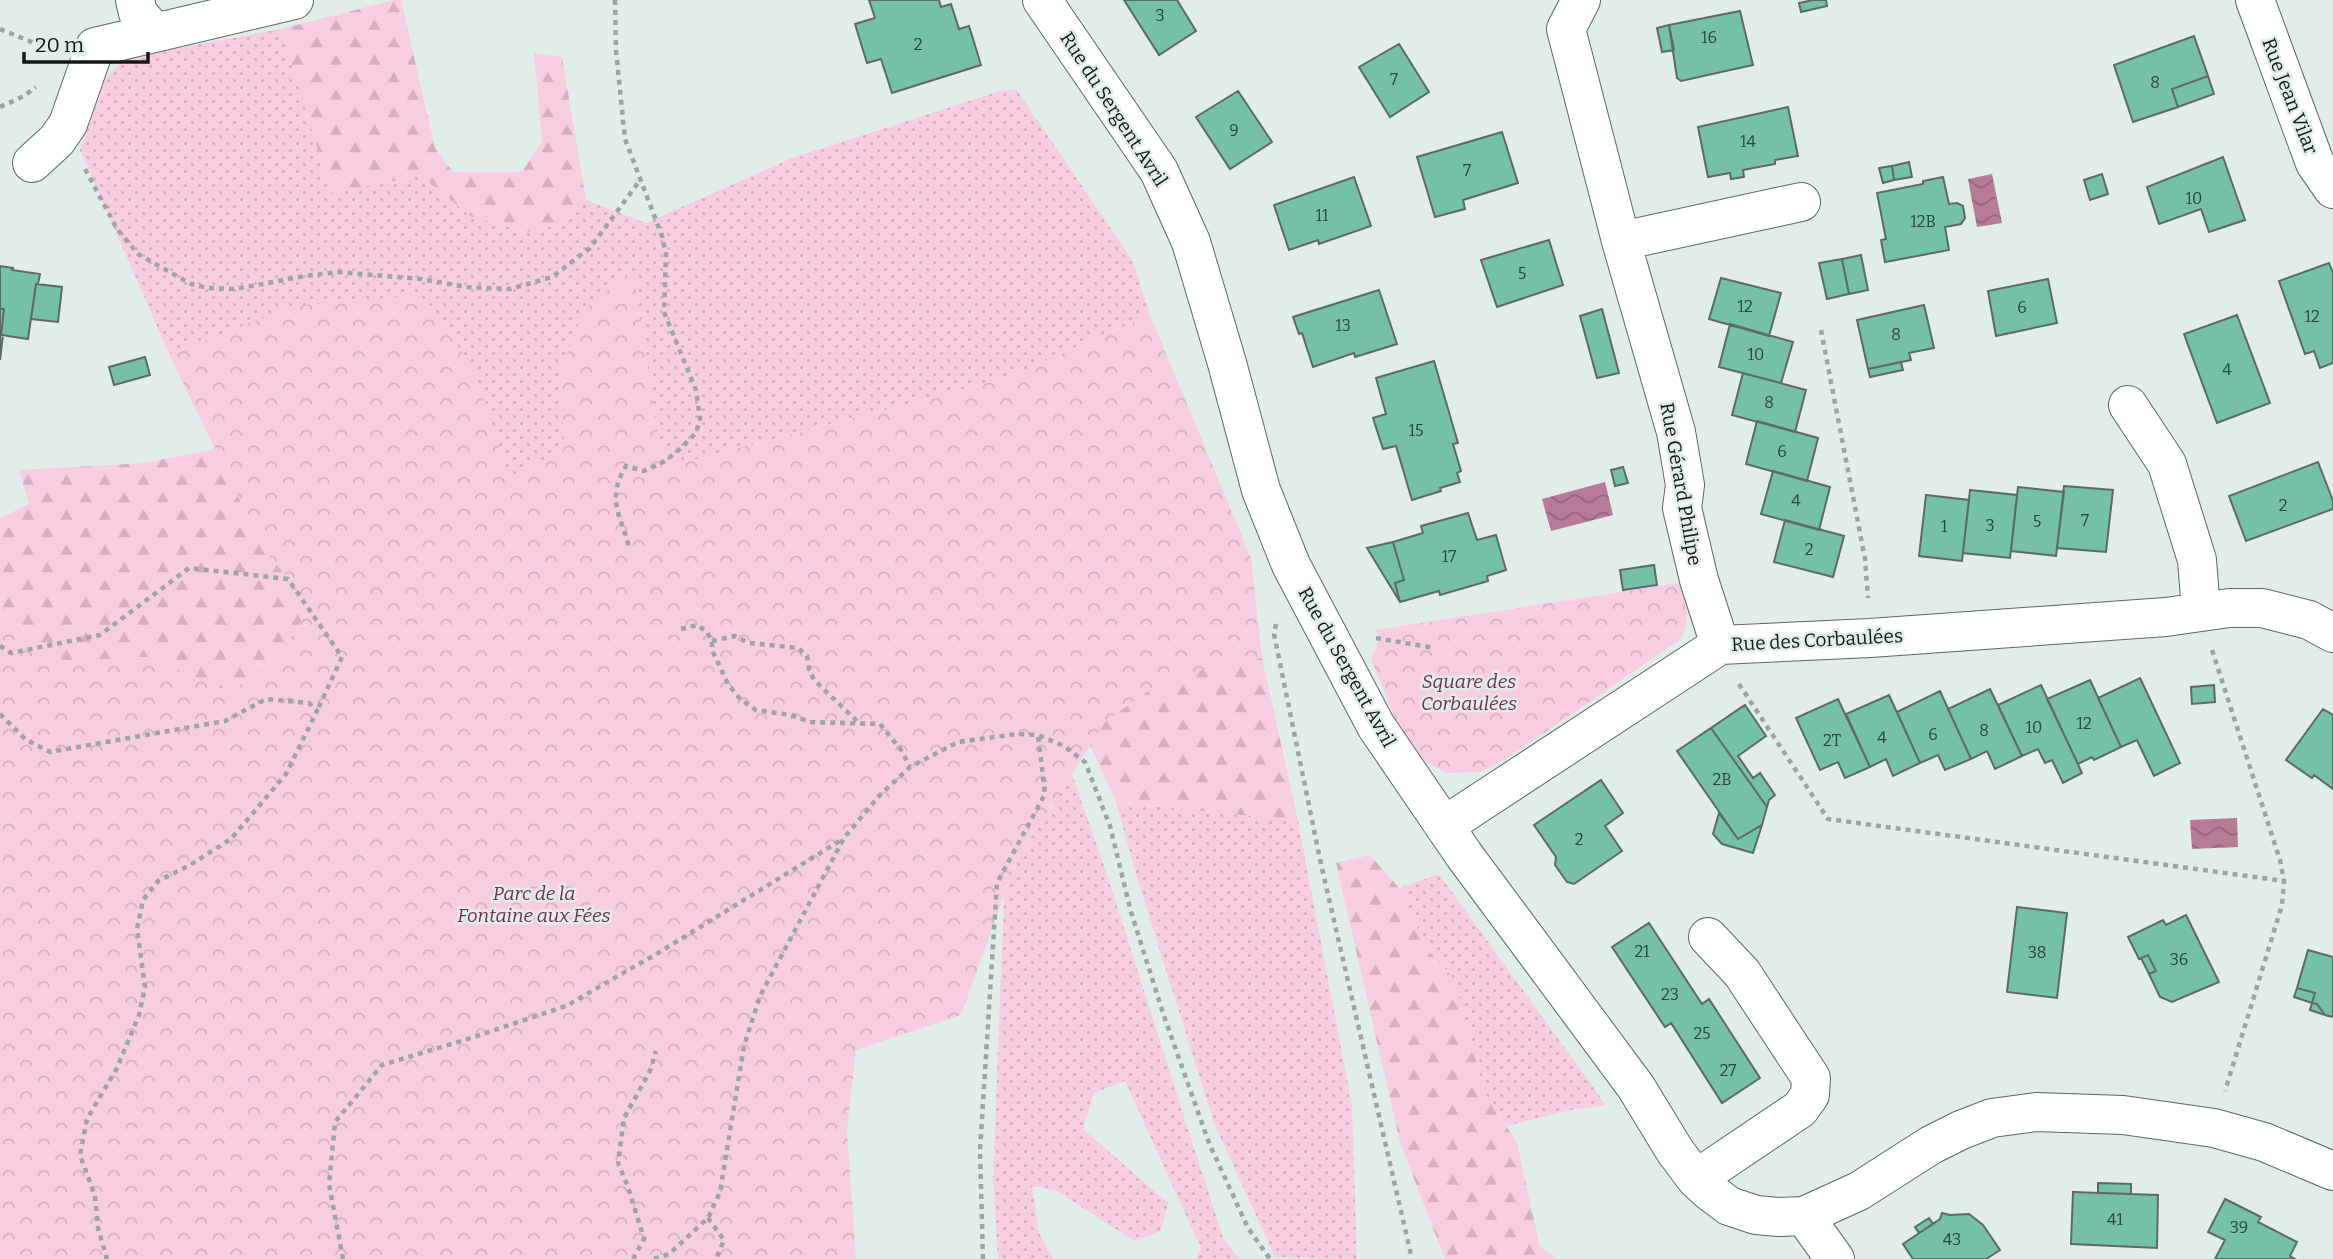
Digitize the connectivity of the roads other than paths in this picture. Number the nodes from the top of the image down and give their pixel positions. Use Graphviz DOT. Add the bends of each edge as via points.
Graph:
graph roads {
  1 [pos="135,0"];
  2 [pos="294,0"];
  3 [pos="1042,0"];
  4 [pos="1581,0"];
  5 [pos="2255,0"];
  6 [pos="155,33"];
  7 [pos="33,163"];
  8 [pos="2333,188"];
  9 [pos="1801,201"];
  10 [pos="1621,241"];
  11 [pos="2127,405"];
  12 [pos="2201,611"];
  13 [pos="2333,633"];
  14 [pos="1720,645"];
  15 [pos="1444,827"];
  16 [pos="1708,937"];
  17 [pos="2333,1171"];
  18 [pos="1696,1179"];
  19 [pos="1804,1216"];
  20 [pos="1835,1259"];
  1 -- 6 [label="street" via="138,13"];
  2 -- 6 [label="street"];
  3 -- 15 [label="street, Rue du Sergent Avril" via="1159,171 1191,242 1261,491 1291,565 1376,726"];
  4 -- 10 [label="street, Rue Gérard Philipe" via="1566,29"];
  5 -- 8 [label="street, Rue Jean Vilar" via="2315,163"];
  6 -- 7 [label="street" via="94,47 64,130"];
  9 -- 10 [label="street"];
  10 -- 14 [label="street, Rue Gérard Philipe" via="1676,432 1685,485 1682,508"];
  11 -- 12 [label="street" via="2167,464 2197,560"];
  12 -- 13 [label="street, Rue des Corbaulées" via="2262,608 2309,620"];
  12 -- 14 [label="street, Rue des Corbaulées" via="1870,638"];
  14 -- 15 [label="street, Rue des Corbaulées"];
  15 -- 18 [label="street, Rue du Sergent Avril" via="1636,1087"];
  16 -- 18 [label="street" via="1742,974 1811,1078 1810,1095 1800,1110"];
  17 -- 19 [label="street" via="2264,1142 2214,1128 2123,1115 2036,1112 1992,1118 1931,1145 1859,1191"];
  18 -- 19 [label="street, Rue du Sergent Avril" via="1730,1206 1756,1215"];
  19 -- 20 [label="street"];
}
